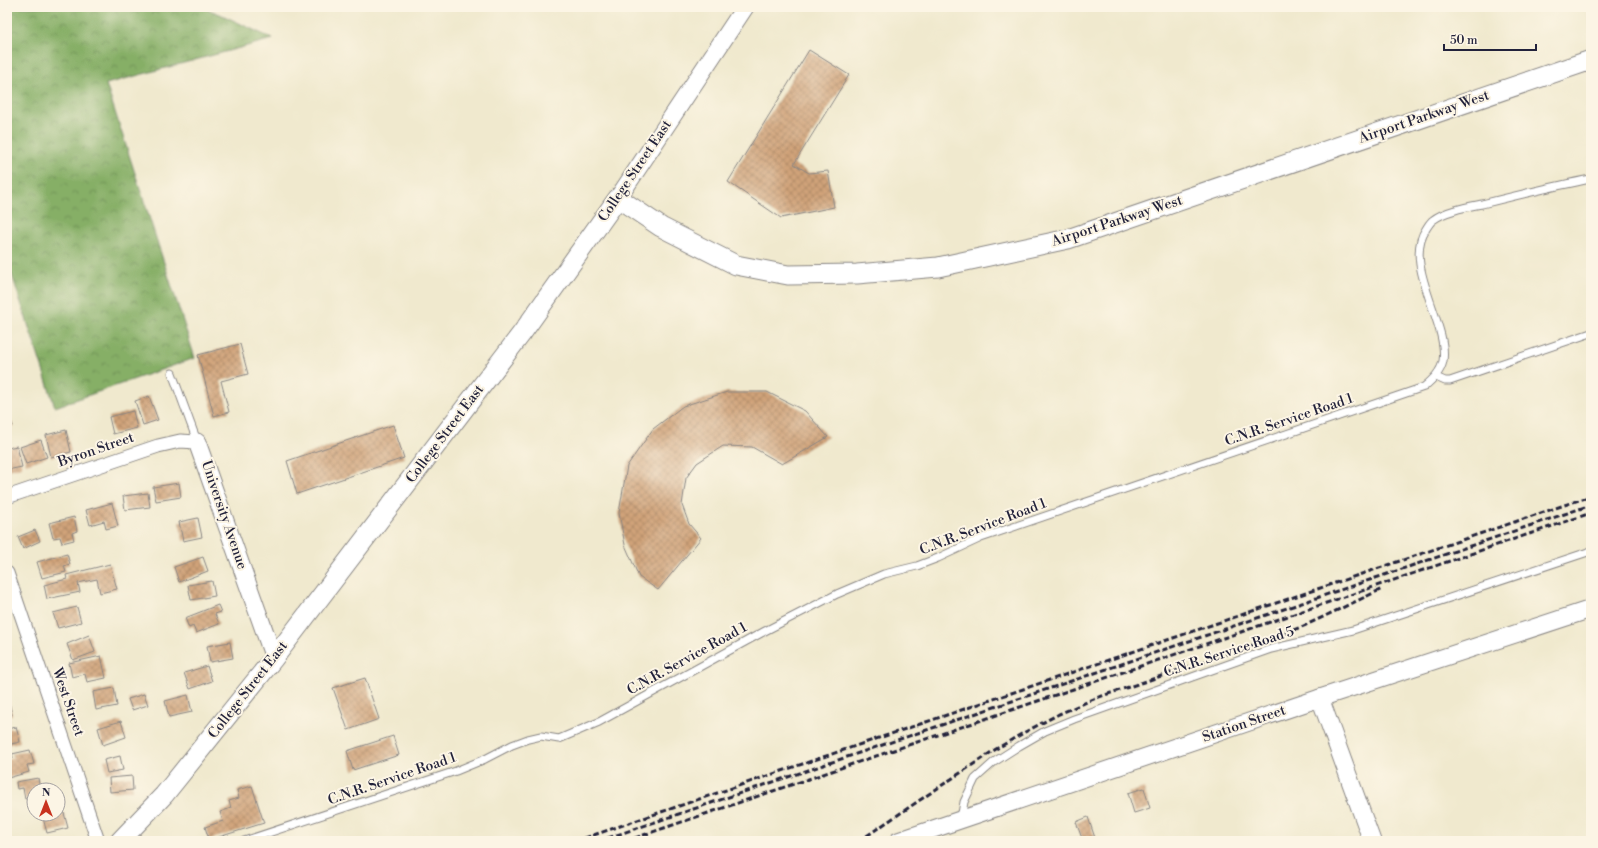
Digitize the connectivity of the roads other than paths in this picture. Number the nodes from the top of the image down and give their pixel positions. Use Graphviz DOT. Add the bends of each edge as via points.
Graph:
graph roads {
  1 [pos="745,7"];
  2 [pos="1591,60"];
  3 [pos="1591,179"];
  4 [pos="618,198"];
  5 [pos="1591,333"];
  6 [pos="172,373"];
  7 [pos="1436,377"];
  8 [pos="197,442"];
  9 [pos="7,497"];
  10 [pos="1591,551"];
  11 [pos="7,573"];
  12 [pos="1591,609"];
  13 [pos="274,658"];
  14 [pos="1320,698"];
  15 [pos="961,820"];
  16 [pos="98,841"];
  17 [pos="120,841"];
  18 [pos="244,841"];
  19 [pos="898,841"];
  20 [pos="1372,841"];
  1 -- 4 [label="street, College Street East"];
  2 -- 4 [label="main road, Airport Parkway West" via="1068,239 938,267 857,274 788,275 736,265 661,227"];
  3 -- 7 [label="lane" via="1466,208 1431,221 1423,234 1418,254 1444,346 1443,362"];
  4 -- 13 [label="main road, College Street East" via="522,333"];
  5 -- 7 [label="lane" via="1450,381"];
  6 -- 8 [label="lane, University Avenue"];
  7 -- 18 [label="lane, C.N.R. Service Road 1" via="1424,387 981,538 917,566 861,583 801,612 599,722 559,739 542,736 528,739 456,771"];
  8 -- 9 [label="street, Byron Street" via="180,441 158,446"];
  8 -- 13 [label="street, University Avenue"];
  10 -- 15 [label="lane, C.N.R. Service Road 5" via="1352,630 1271,650 1045,731 994,762 975,779 964,802"];
  11 -- 16 [label="street, West Street"];
  12 -- 14 [label="street, Station Street"];
  13 -- 17 [label="main road, College Street East" via="164,795"];
  14 -- 15 [label="street, Station Street"];
  14 -- 20 [label="street"];
  15 -- 19 [label="street, Station Street"];
}
